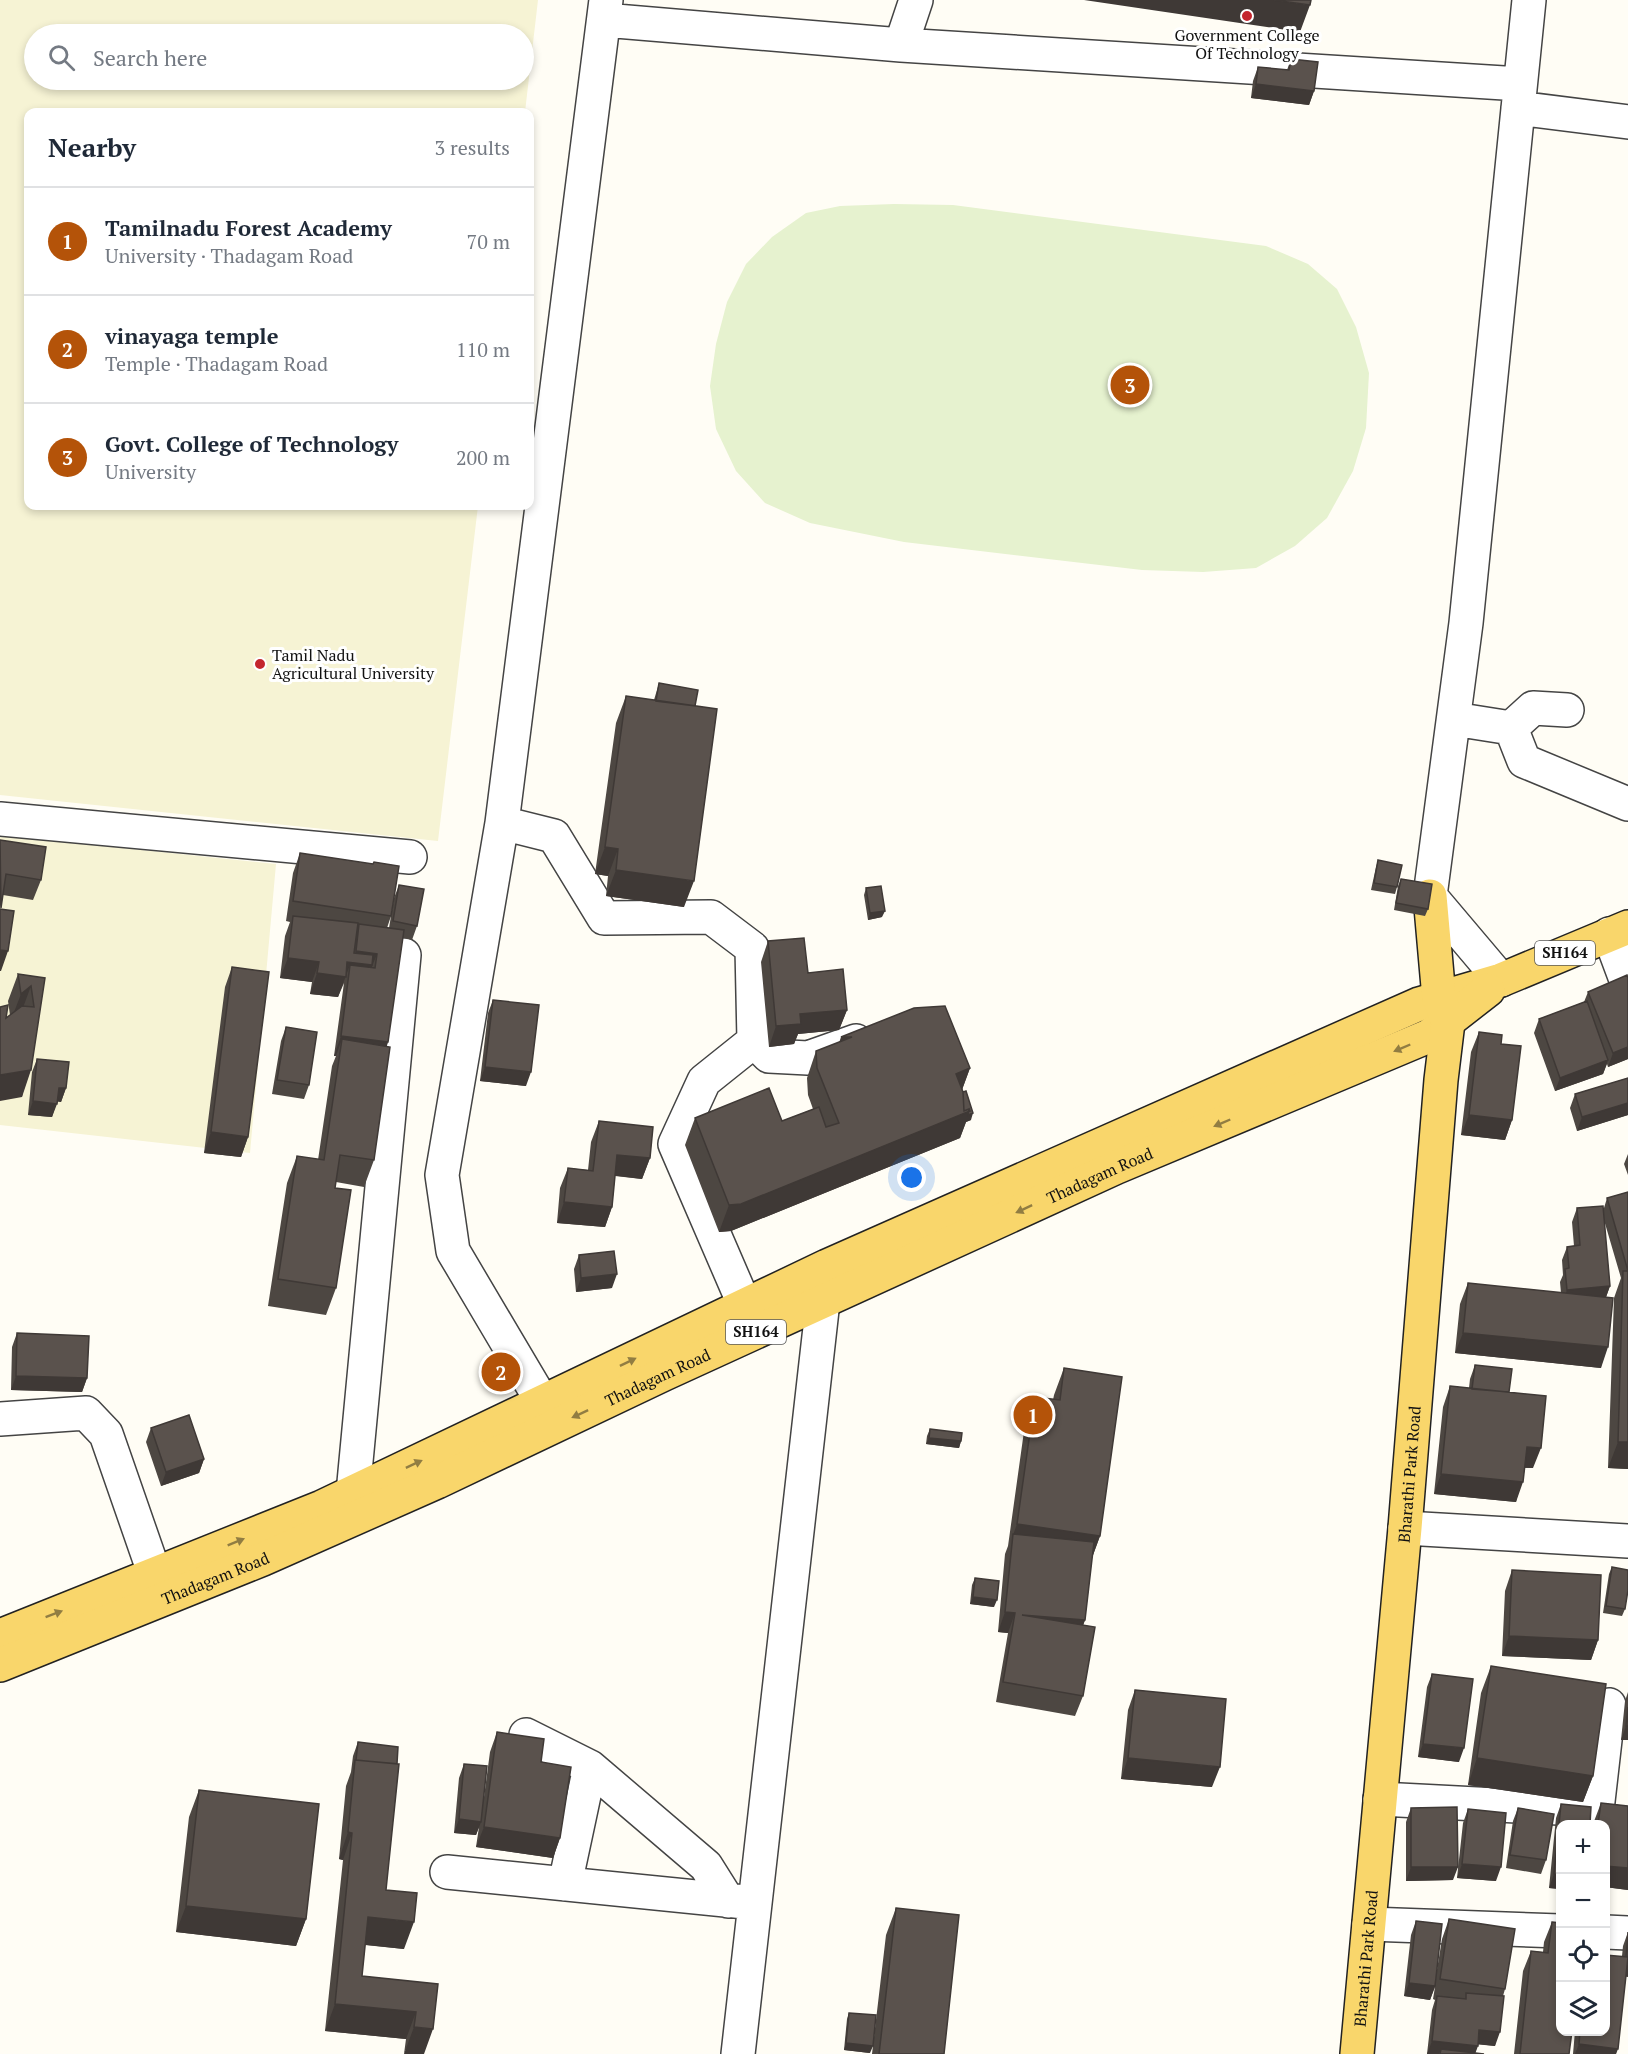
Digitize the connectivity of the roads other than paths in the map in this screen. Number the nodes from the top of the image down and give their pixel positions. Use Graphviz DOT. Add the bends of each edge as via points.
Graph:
graph roads {
  1 [pos="916,0"];
  2 [pos="1529,0"];
  3 [pos="605,10"];
  4 [pos="902,45"];
  5 [pos="1519,96"];
  6 [pos="1628,122"];
  7 [pos="1567,710"];
  8 [pos="1454,719"];
  9 [pos="1511,728"];
  10 [pos="1628,804"];
  11 [pos="0,819"];
  12 [pos="502,823"];
  13 [pos="410,857"];
  14 [pos="1430,896"];
  15 [pos="1619,930"];
  16 [pos="404,955"];
  17 [pos="1501,980"];
  18 [pos="1628,985"];
  19 [pos="1443,1010"];
  20 [pos="873,1035"];
  21 [pos="754,1041"];
  22 [pos="823,1301"];
  23 [pos="745,1306"];
  24 [pos="543,1402"];
  25 [pos="0,1419"];
  26 [pos="353,1493"];
  27 [pos="1405,1528"];
  28 [pos="1628,1541"];
  29 [pos="155,1575"];
  30 [pos="0,1636"];
  31 [pos="0,1665"];
  32 [pos="1609,1705"];
  33 [pos="526,1735"];
  34 [pos="590,1767"];
  35 [pos="1380,1799"];
  36 [pos="447,1872"];
  37 [pos="565,1884"];
  38 [pos="742,1902"];
  39 [pos="1369,1924"];
  40 [pos="1556,1931"];
  41 [pos="1610,1932"];
  42 [pos="1628,1933"];
  43 [pos="738,2054"];
  44 [pos="1357,2054"];
  1 -- 4 [label="street"];
  2 -- 5 [label="street"];
  3 -- 4 [label="street"];
  3 -- 12 [label="street"];
  4 -- 5 [label="street"];
  5 -- 6 [label="street"];
  5 -- 8 [label="street"];
  7 -- 9 [label="street" via="1533,708"];
  8 -- 9 [label="street"];
  8 -- 14 [label="street"];
  9 -- 10 [label="street" via="1524,761"];
  11 -- 13 [label="street"];
  12 -- 21 [label="street" via="554,836 604,918 711,917 752,948"];
  12 -- 24 [label="street" via="442,1175 453,1251"];
  14 -- 17 [label="street"];
  14 -- 19 [label="main road, Bharathi Park Road"];
  15 -- 17 [label="main road, Thadagam Road / SH164"];
  15 -- 18 [label="street"];
  16 -- 26 [label="street"];
  17 -- 19 [label="main road, Thadagam Road / SH164"];
  19 -- 22 [label="main road, Thadagam Road / SH164, one-way" via="1429,1036 1117,1167"];
  19 -- 23 [label="main road, Thadagam Road / SH164" via="1419,1004"];
  19 -- 27 [label="main road, Bharathi Park Road" via="1441,1080"];
  20 -- 21 [label="street" via="808,1058 769,1056"];
  21 -- 23 [label="street" via="704,1082 675,1144"];
  22 -- 31 [label="main road, Thadagam Road / SH164, one-way" via="274,1555"];
  22 -- 38 [label="street"];
  24 -- 23 [label="main road, Thadagam Road / SH164, one-way"];
  26 -- 24 [label="main road, Thadagam Road / SH164, one-way"];
  25 -- 29 [label="street" via="86,1413 106,1434"];
  29 -- 26 [label="main road, Thadagam Road / SH164, one-way"];
  27 -- 28 [label="street"];
  27 -- 35 [label="main road, Bharathi Park Road"];
  30 -- 29 [label="main road, Thadagam Road / SH164, one-way"];
  32 -- 35 [label="street" via="1597,1810"];
  33 -- 34 [label="street"];
  34 -- 37 [label="street"];
  34 -- 38 [label="street" via="706,1866"];
  35 -- 39 [label="main road, Bharathi Park Road"];
  36 -- 37 [label="street"];
  37 -- 38 [label="street"];
  38 -- 43 [label="street"];
  39 -- 40 [label="street"];
  39 -- 44 [label="main road, Bharathi Park Road"];
  41 -- 42 [label="street"];
}
